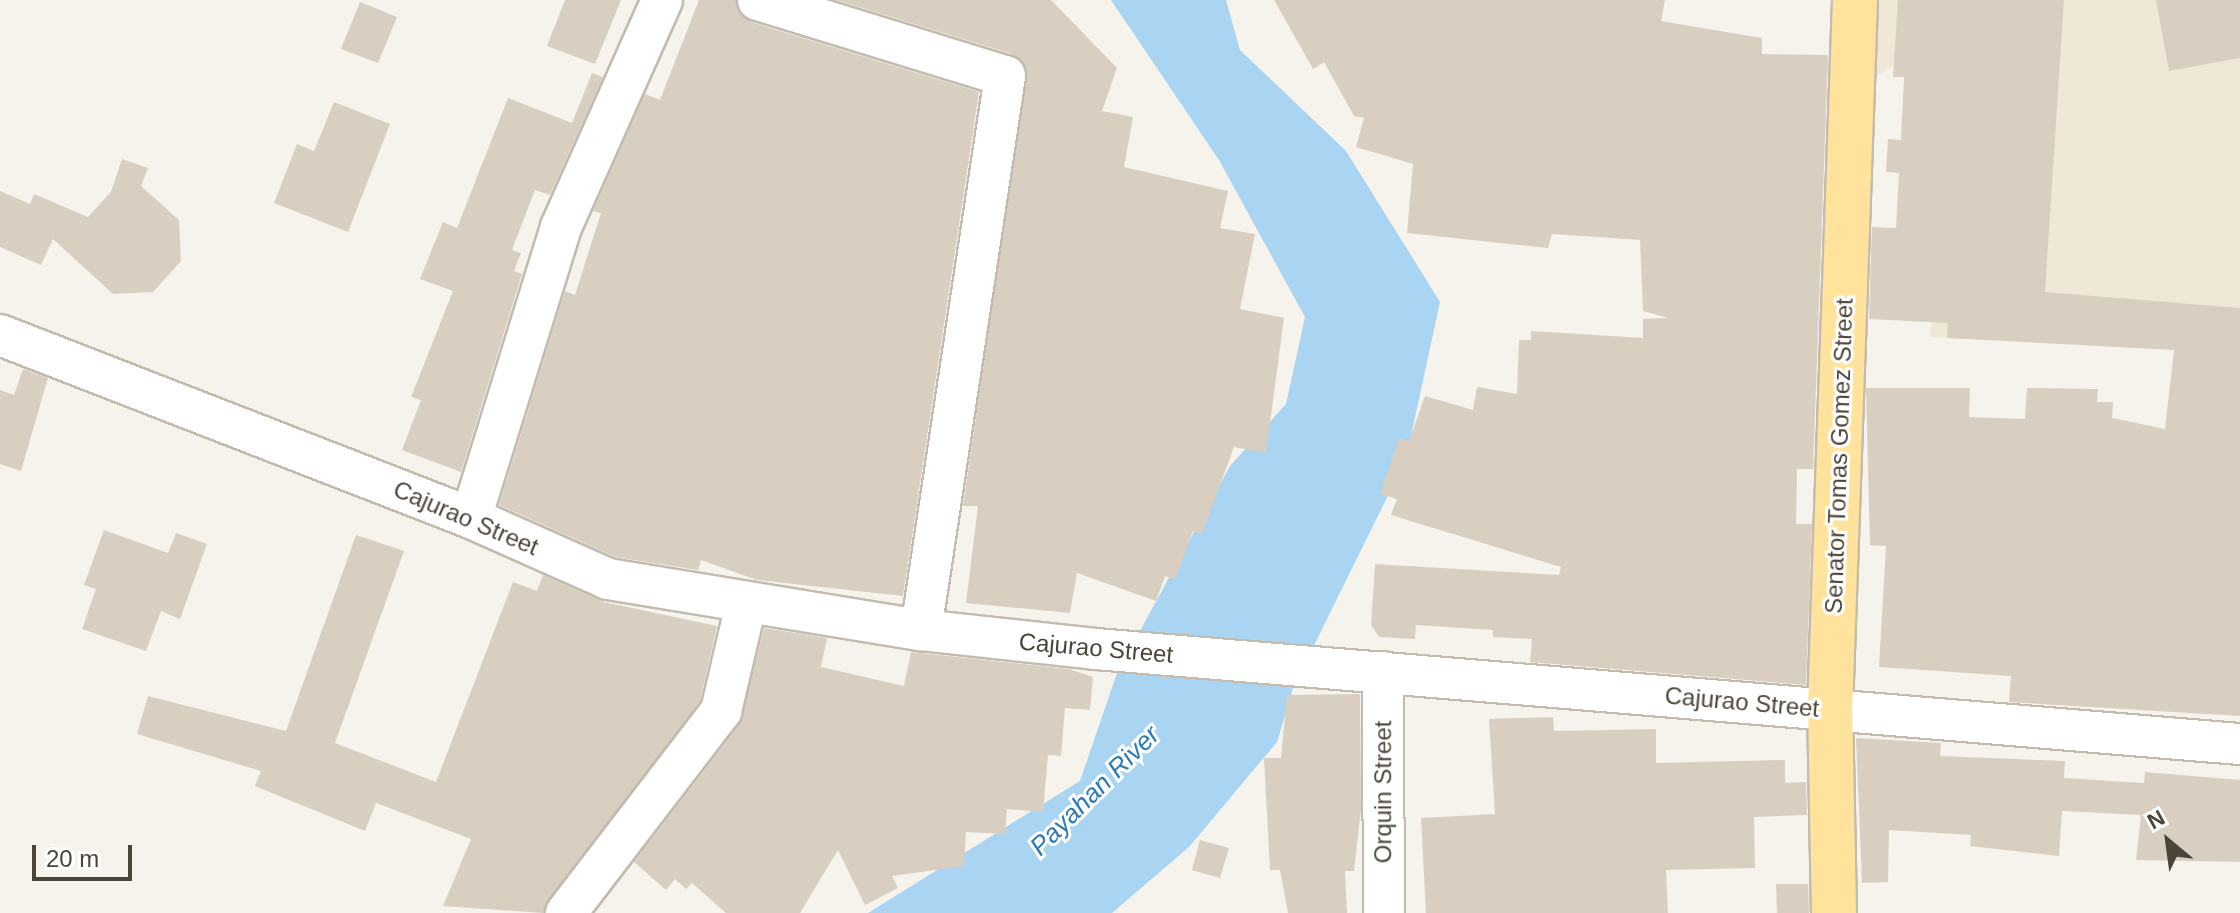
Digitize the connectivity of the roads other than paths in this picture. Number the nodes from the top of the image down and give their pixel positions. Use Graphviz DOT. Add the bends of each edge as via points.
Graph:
graph roads {
  1 [pos="662,0"];
  2 [pos="758,0"];
  3 [pos="1855,0"];
  4 [pos="0,335"];
  5 [pos="471,518"];
  6 [pos="746,604"];
  7 [pos="921,630"];
  8 [pos="1373,670"];
  9 [pos="1830,709"];
  10 [pos="2240,744"];
  11 [pos="566,913"];
  12 [pos="1384,913"];
  13 [pos="1834,913"];
  1 -- 5 [label="street" via="561,227"];
  2 -- 7 [label="street" via="1005,76"];
  3 -- 9 [label="main road, Senator Tomas Gomez Street"];
  4 -- 5 [label="street, Cajurao Street"];
  5 -- 6 [label="street, Cajurao Street" via="608,579"];
  6 -- 7 [label="street, Cajurao Street"];
  6 -- 11 [label="street" via="721,711"];
  7 -- 8 [label="street, Cajurao Street"];
  8 -- 9 [label="street, Cajurao Street"];
  8 -- 12 [label="street, Orquin Street"];
  9 -- 10 [label="street, Cajurao Street"];
  9 -- 13 [label="main road, Senator Tomas Gomez Street"];
}
